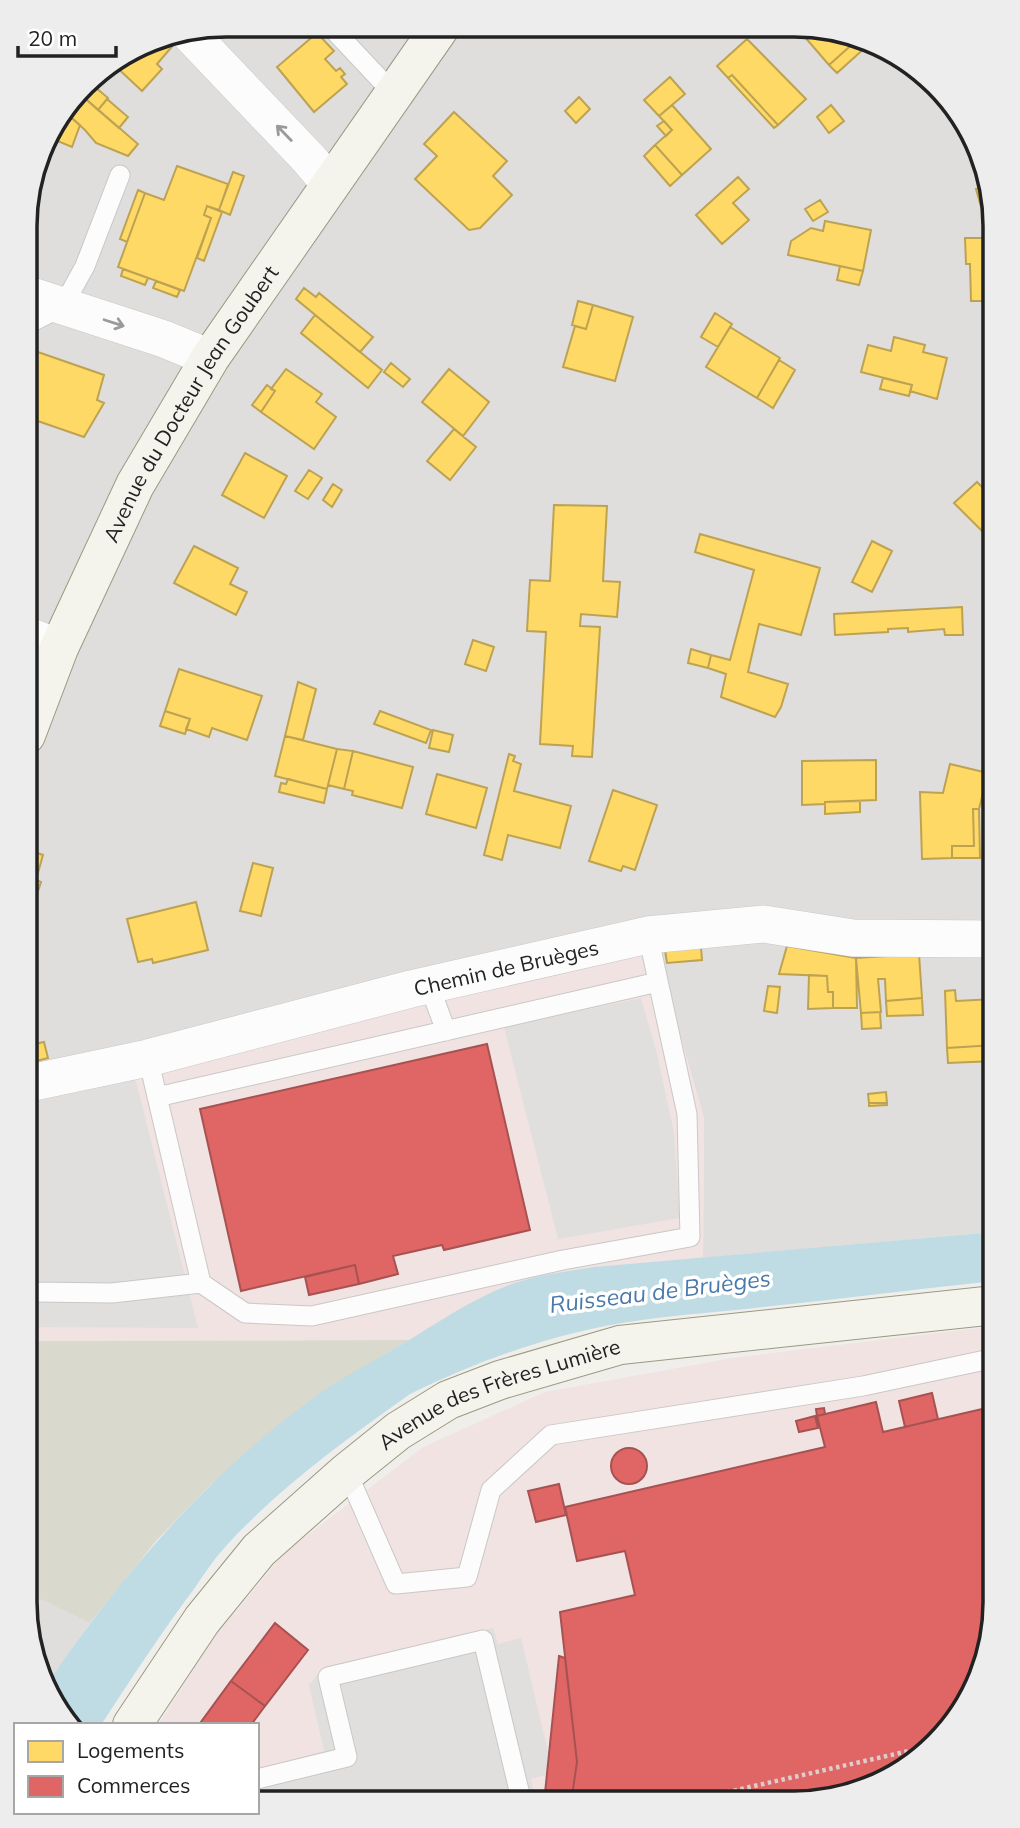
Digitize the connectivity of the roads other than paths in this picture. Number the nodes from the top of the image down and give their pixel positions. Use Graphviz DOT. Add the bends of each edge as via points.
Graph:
graph roads {
  1 [pos="339,37"];
  2 [pos="433,37"];
  3 [pos="195,39"];
  4 [pos="394,94"];
  5 [pos="120,175"];
  6 [pos="330,184"];
  7 [pos="37,298"];
  8 [pos="63,306"];
  9 [pos="37,319"];
  10 [pos="210,358"];
  11 [pos="42,641"];
  12 [pos="37,670"];
  13 [pos="648,935"];
  14 [pos="983,939"];
  15 [pos="658,982"];
  16 [pos="429,985"];
  17 [pos="446,1031"];
  18 [pos="148,1058"];
  19 [pos="37,1081"];
  20 [pos="157,1097"];
  21 [pos="201,1283"];
  22 [pos="37,1292"];
  23 [pos="983,1306"];
  24 [pos="983,1360"];
  25 [pos="347,1472"];
  26 [pos="133,1723"];
  27 [pos="259,1779"];
  28 [pos="519,1791"];
  1 -- 4 [label="lane"];
  2 -- 4 [label="street, Avenue du Docteur Jean Goubert"];
  6 -- 3 [label="street, one-way"];
  4 -- 6 [label="street, Avenue du Docteur Jean Goubert"];
  5 -- 8 [label="lane" via="85,266"];
  6 -- 10 [label="street, Avenue du Docteur Jean Goubert"];
  7 -- 8 [label="street"];
  8 -- 9 [label="lane"];
  8 -- 10 [label="street, one-way"];
  10 -- 11 [label="street, Avenue du Docteur Jean Goubert"];
  11 -- 12 [label="street, Avenue du Docteur Jean Goubert"];
  13 -- 14 [label="street, Chemin de Bruèges" via="764,924 853,938"];
  13 -- 15 [label="lane"];
  13 -- 16 [label="street, Chemin de Bruèges"];
  15 -- 17 [label="lane"];
  15 -- 21 [label="lane" via="687,1114 690,1237 563,1259 312,1316 245,1313"];
  16 -- 17 [label="lane"];
  16 -- 18 [label="street, Chemin de Bruèges"];
  17 -- 20 [label="lane"];
  18 -- 19 [label="street, Chemin de Bruèges"];
  18 -- 20 [label="lane"];
  20 -- 21 [label="lane"];
  21 -- 22 [label="lane" via="112,1293"];
  23 -- 25 [label="street, Avenue des Frères Lumière" via="621,1345 499,1380 448,1400 398,1431"];
  24 -- 25 [label="lane" via="863,1385 551,1435 491,1490 467,1577 396,1584"];
  25 -- 26 [label="street, Avenue des Frères Lumière" via="259,1550 202,1620"];
  27 -- 28 [label="lane" via="347,1757 328,1677 483,1640"];
}
